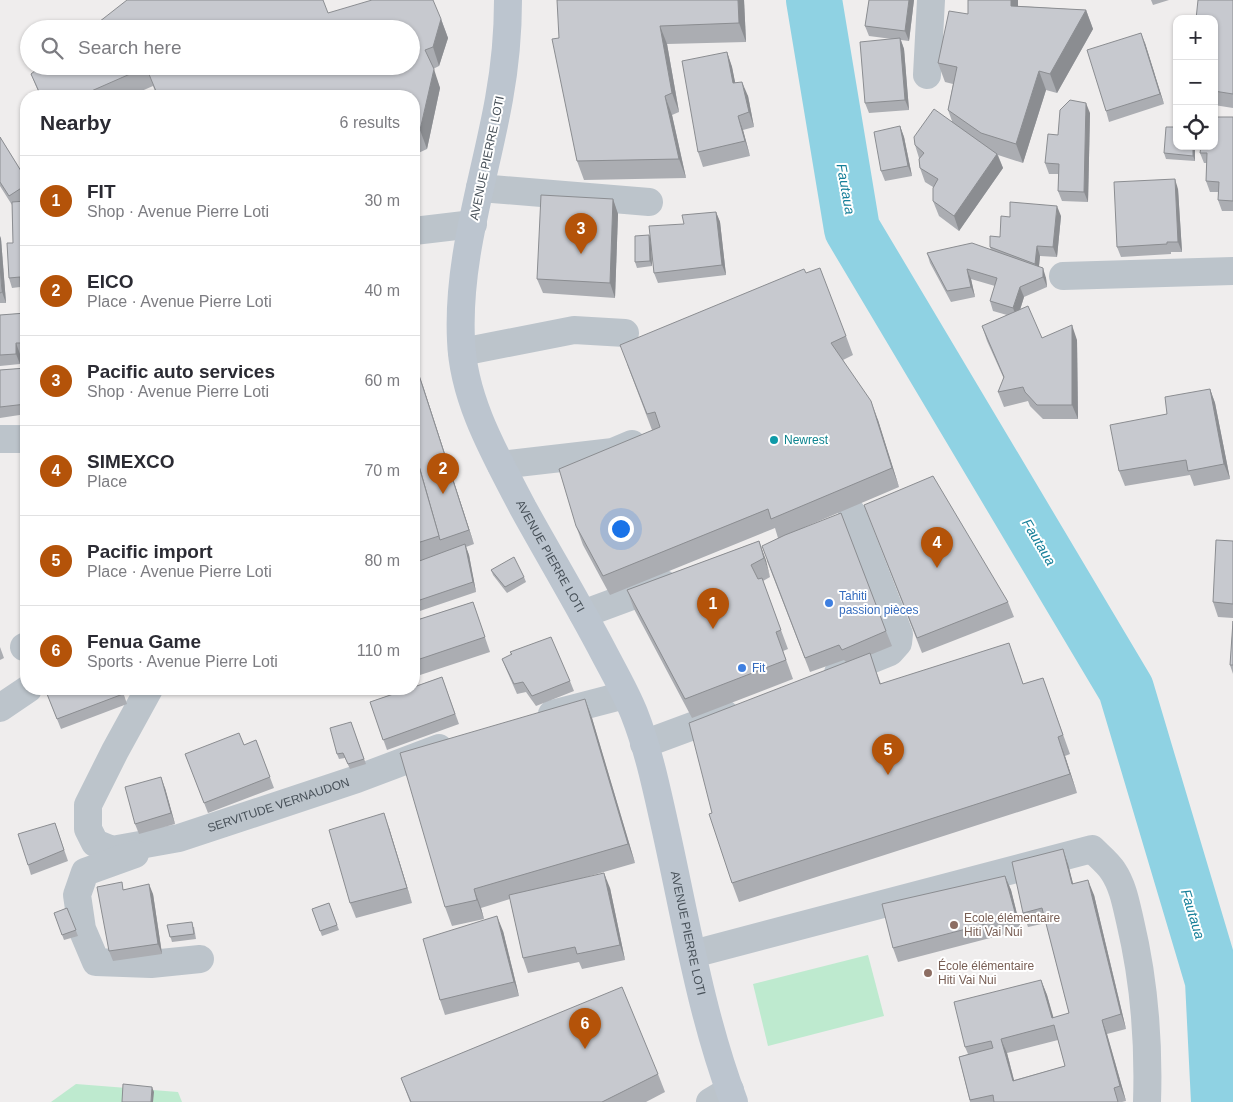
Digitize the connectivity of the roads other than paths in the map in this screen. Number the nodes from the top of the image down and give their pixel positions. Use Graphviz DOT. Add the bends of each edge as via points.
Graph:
graph roads {
  1 [pos="508,0"];
  2 [pos="931,0"];
  3 [pos="927,75"];
  4 [pos="480,188"];
  5 [pos="649,202"];
  6 [pos="473,224"];
  7 [pos="420,230"];
  8 [pos="1233,271"];
  9 [pos="1062,276"];
  10 [pos="625,334"];
  11 [pos="462,352"];
  12 [pos="650,437"];
  13 [pos="0,439"];
  14 [pos="20,439"];
  15 [pos="501,465"];
  16 [pos="854,513"];
  17 [pos="686,576"];
  18 [pos="584,614"];
  19 [pos="820,680"];
  20 [pos="20,694"];
  21 [pos="146,695"];
  22 [pos="625,696"];
  23 [pos="746,707"];
  24 [pos="0,708"];
  25 [pos="526,720"];
  26 [pos="465,740"];
  27 [pos="644,744"];
  28 [pos="179,838"];
  29 [pos="692,954"];
  30 [pos="200,959"];
  31 [pos="724,1098"];
  32 [pos="1147,1102"];
  1 -- 4 [label="main road, AVENUE PIERRE LOTI" via="508,32 500,97"];
  2 -- 3 [label="street"];
  4 -- 5 [label="street"];
  4 -- 6 [label="main road, AVENUE PIERRE LOTI"];
  6 -- 7 [label="street"];
  6 -- 11 [label="main road, AVENUE PIERRE LOTI" via="462,300"];
  8 -- 9 [label="street"];
  10 -- 11 [label="street" via="574,330"];
  11 -- 15 [label="main road, AVENUE PIERRE LOTI" via="472,401"];
  12 -- 15 [label="street" via="613,452"];
  13 -- 14 [label="street"];
  15 -- 18 [label="main road, AVENUE PIERRE LOTI"];
  16 -- 19 [label="street" via="899,634 898,643 890,652"];
  17 -- 18 [label="street"];
  18 -- 22 [label="main road, AVENUE PIERRE LOTI"];
  20 -- 24 [label="street"];
  21 -- 28 [label="street, SERVITUDE VERNAUDON" via="88,805 88,829 95,843 112,850"];
  22 -- 25 [label="street"];
  22 -- 27 [label="main road, AVENUE PIERRE LOTI"];
  23 -- 27 [label="street"];
  26 -- 28 [label="street, SERVITUDE VERNAUDON"];
  27 -- 29 [label="main road, AVENUE PIERRE LOTI"];
  28 -- 30 [label="street" via="85,872 77,894 82,930 96,962 151,964"];
  29 -- 31 [label="main road, AVENUE PIERRE LOTI" via="712,1032"];
  29 -- 32 [label="street" via="1092,849 1113,870 1123,891 1136,944 1145,1018"];
}
